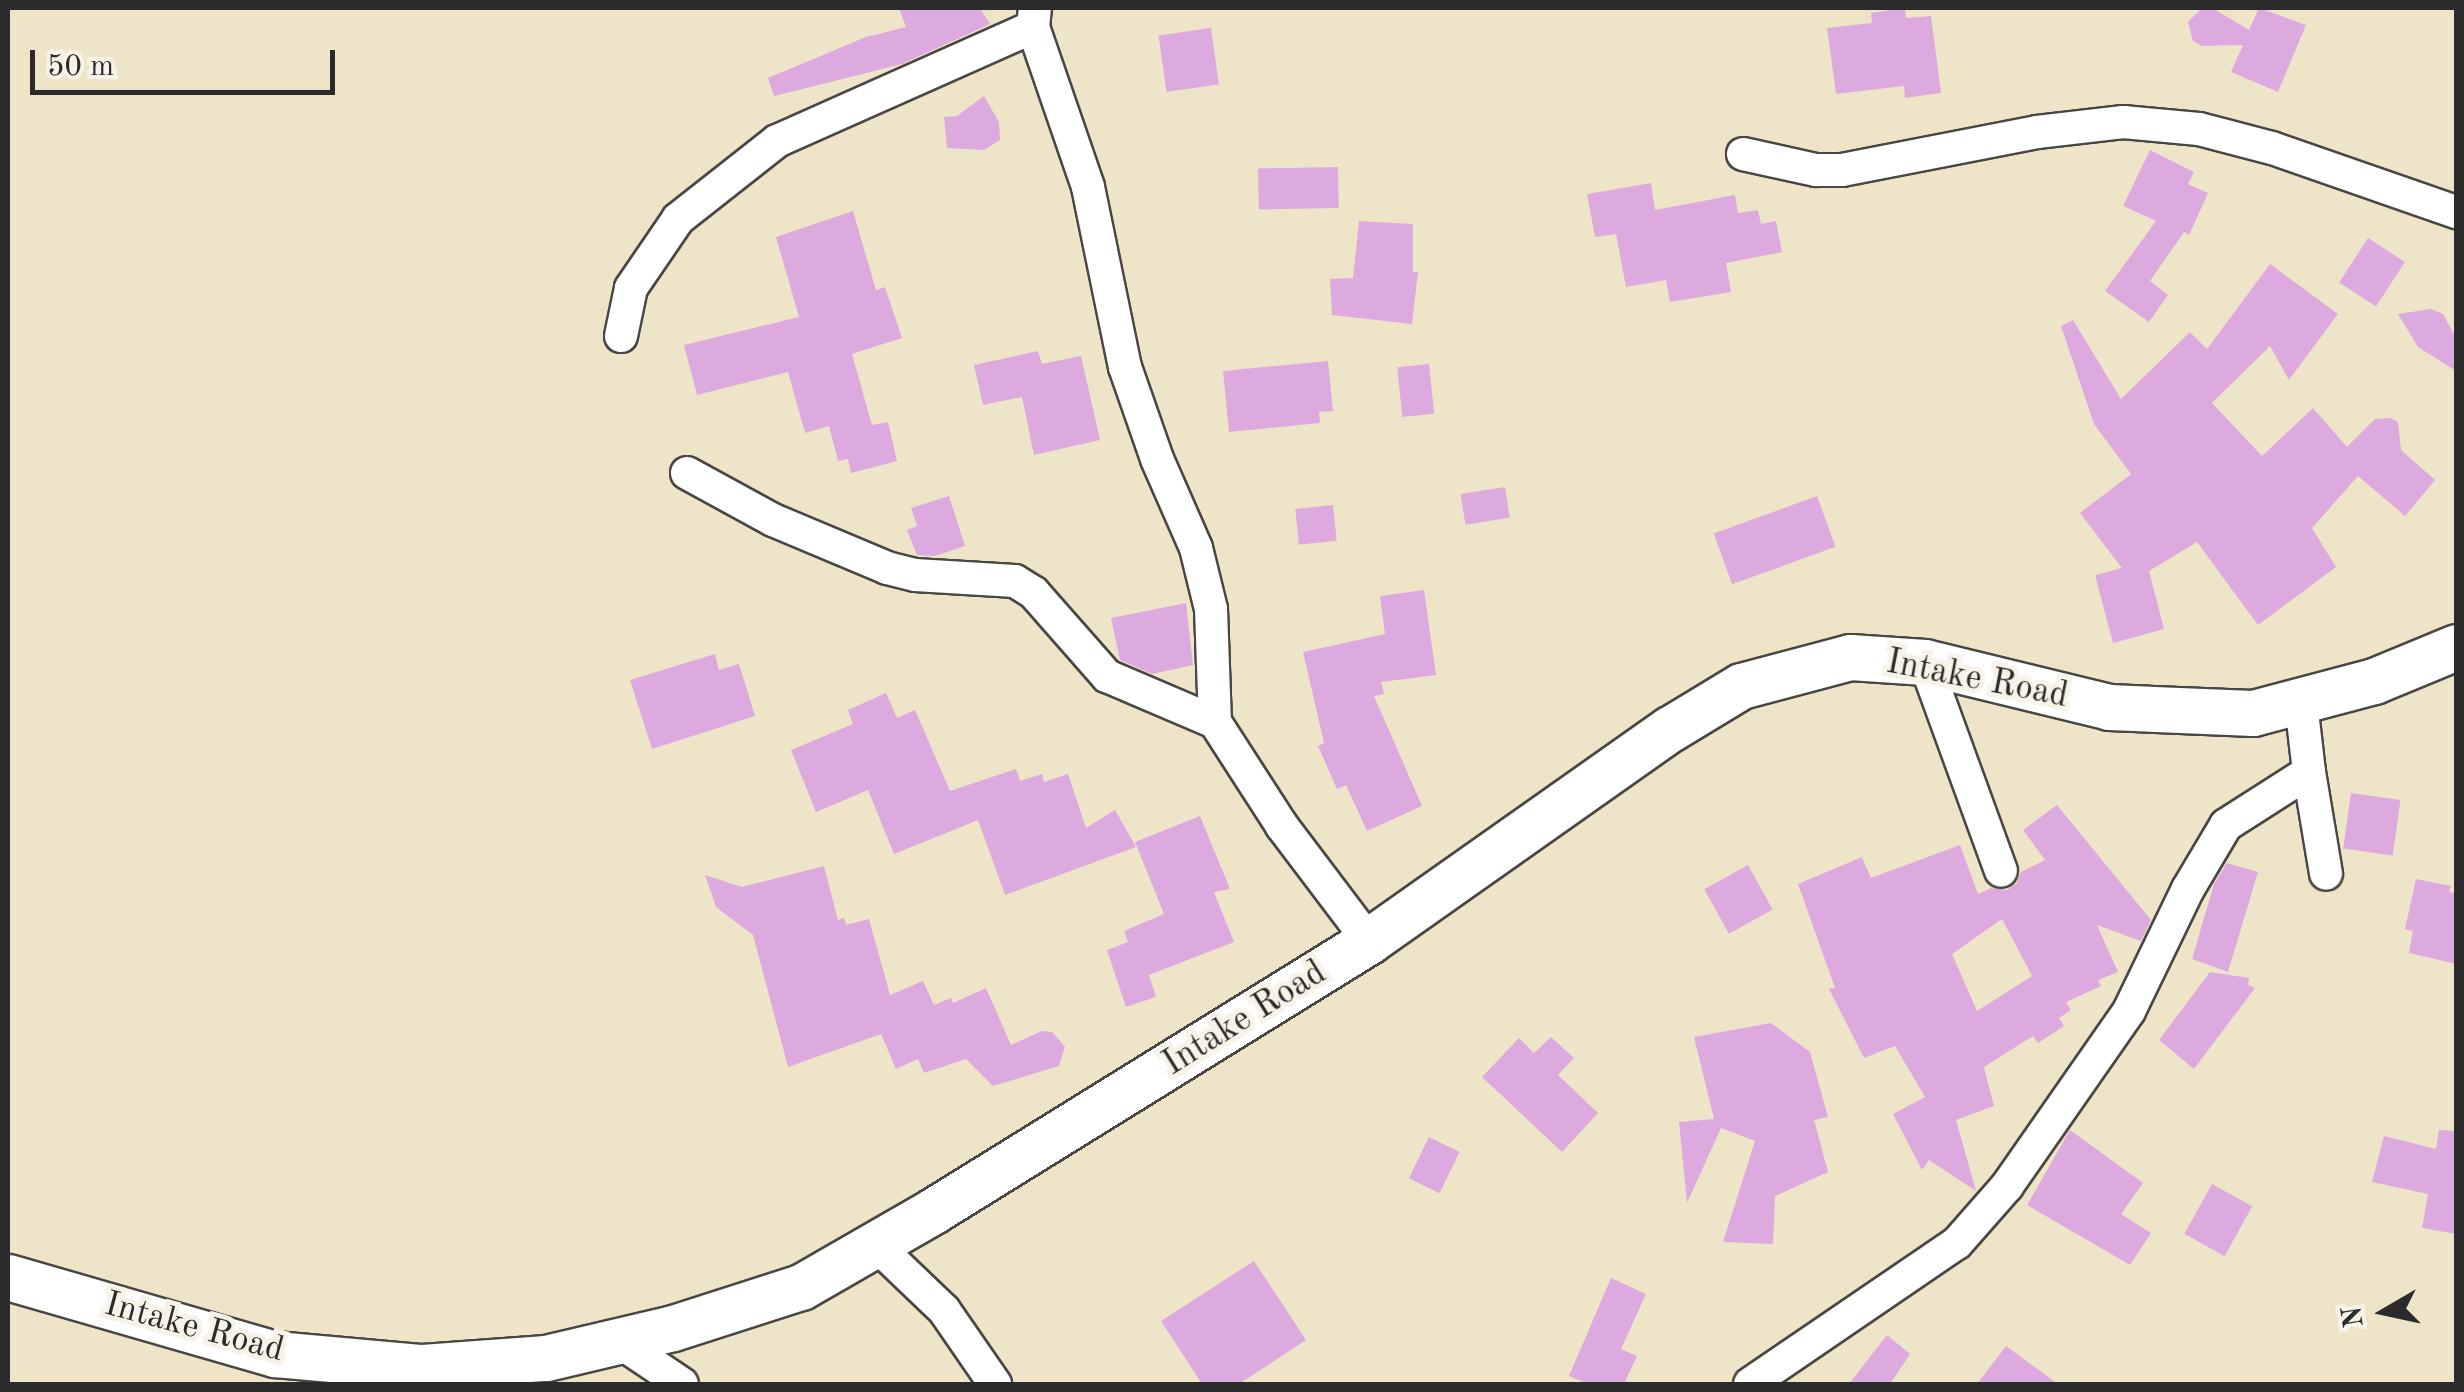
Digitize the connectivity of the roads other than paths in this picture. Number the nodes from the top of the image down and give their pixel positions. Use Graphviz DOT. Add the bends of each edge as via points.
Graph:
graph roads {
  1 [pos="1034,18"];
  2 [pos="1743,154"];
  3 [pos="2456,212"];
  4 [pos="621,336"];
  5 [pos="686,473"];
  6 [pos="2456,647"];
  7 [pos="1925,662"];
  8 [pos="2301,703"];
  9 [pos="1215,722"];
  10 [pos="2309,772"];
  11 [pos="2000,871"];
  12 [pos="2326,874"];
  13 [pos="1369,941"];
  14 [pos="876,1245"];
  15 [pos="8,1277"];
  16 [pos="618,1341"];
  17 [pos="484,1374"];
  18 [pos="682,1384"];
  19 [pos="996,1384"];
  20 [pos="1750,1384"];
  1 -- 4 [label="street" via="778,140 678,219 630,288"];
  1 -- 9 [label="street" via="1088,186 1125,367 1196,548 1211,608"];
  2 -- 3 [label="street" via="1842,170 2123,122 2199,129 2272,148"];
  5 -- 9 [label="street" via="772,520 887,568 1015,581 1054,611 1107,676"];
  6 -- 8 [label="street, Intake Road"];
  7 -- 8 [label="street, Intake Road" via="2109,707 2253,713"];
  7 -- 11 [label="street"];
  7 -- 13 [label="street, Intake Road" via="1850,658 1741,686"];
  8 -- 10 [label="street"];
  9 -- 13 [label="street" via="1282,826"];
  10 -- 12 [label="street"];
  10 -- 20 [label="street" via="2226,825 2129,1011 2058,1118 1957,1243"];
  13 -- 14 [label="street, Intake Road"];
  14 -- 16 [label="street, Intake Road" via="801,1287"];
  14 -- 19 [label="street" via="944,1310"];
  15 -- 17 [label="street, Intake Road" via="275,1354"];
  16 -- 17 [label="street, Intake Road"];
  16 -- 18 [label="street"];
}
